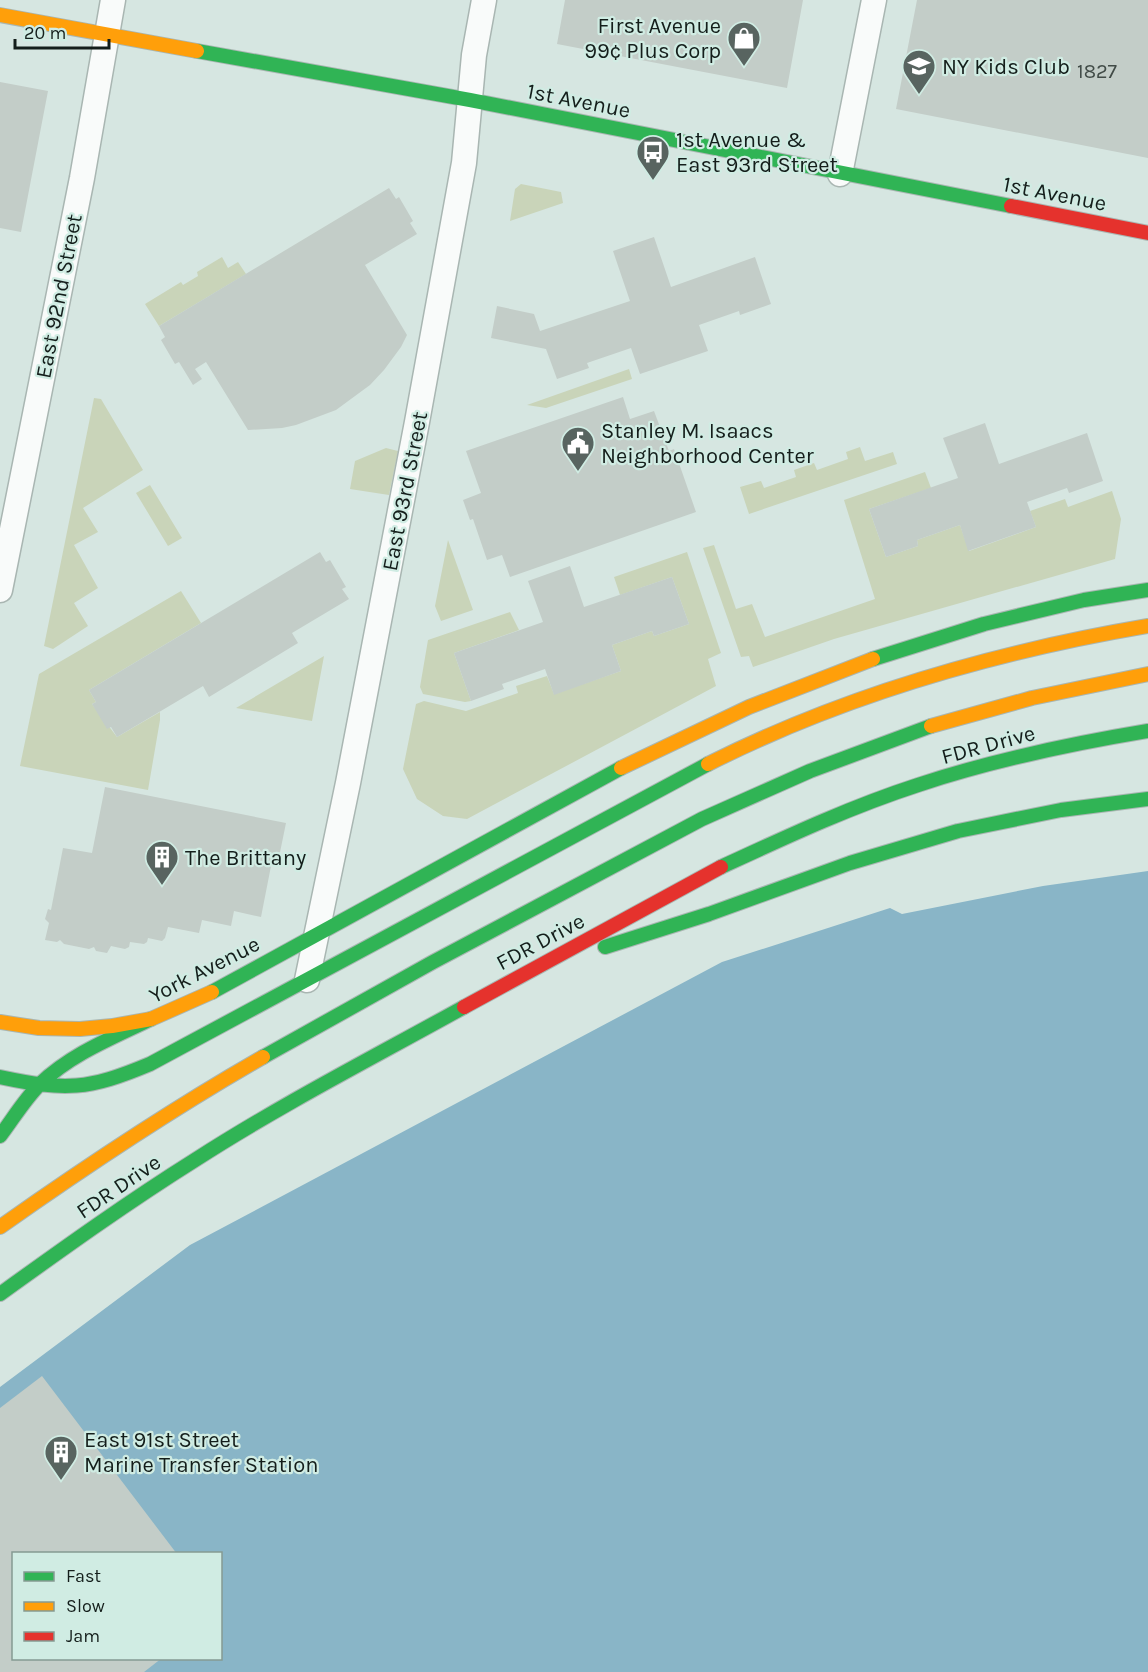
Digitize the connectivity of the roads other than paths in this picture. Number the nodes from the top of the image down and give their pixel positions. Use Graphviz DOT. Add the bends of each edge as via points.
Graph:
graph roads {
  1 [pos="113,0"];
  2 [pos="484,0"];
  3 [pos="874,0"];
  4 [pos="0,15"];
  5 [pos="106,35"];
  6 [pos="470,100"];
  7 [pos="840,174"];
  8 [pos="1148,232"];
  9 [pos="0,591"];
  10 [pos="1143,591"];
  11 [pos="1145,627"];
  12 [pos="1148,674"];
  13 [pos="1148,731"];
  14 [pos="1148,799"];
  15 [pos="316,935"];
  16 [pos="529,971"];
  17 [pos="307,980"];
  18 [pos="151,1019"];
  19 [pos="0,1022"];
  20 [pos="0,1077"];
  21 [pos="39,1084"];
  22 [pos="0,1136"];
  23 [pos="0,1227"];
  24 [pos="0,1294"];
  1 -- 5 [label="street, East 92nd Street"];
  2 -- 6 [label="street, East 93rd Street"];
  3 -- 7 [label="street"];
  4 -- 5 [label="main road, 1st Avenue"];
  5 -- 6 [label="main road, 1st Avenue"];
  5 -- 9 [label="street, East 92nd Street" via="82,178"];
  6 -- 7 [label="main road, 1st Avenue"];
  6 -- 15 [label="street, East 93rd Street" via="464,163 417,422"];
  7 -- 8 [label="main road, 1st Avenue"];
  10 -- 11 [label="main road"];
  10 -- 15 [label="main road" via="1084,600 984,624 864,662 749,707 611,774"];
  11 -- 17 [label="main road" via="951,669 815,716 670,784"];
  12 -- 23 [label="main road, FDR Drive" via="1066,689 968,714 867,748 753,794 302,1035 108,1154"];
  13 -- 16 [label="main road, FDR Drive" via="1080,742 969,769 858,807 718,868"];
  14 -- 16 [label="main road" via="1011,819 909,845"];
  15 -- 17 [label="street, East 93rd Street"];
  15 -- 18 [label="main road, York Avenue" via="211,992"];
  16 -- 24 [label="main road, FDR Drive" via="287,1104 196,1159"];
  17 -- 21 [label="main road" via="123,1075 79,1086 57,1088"];
  18 -- 19 [label="main road, York Avenue" via="80,1029"];
  18 -- 21 [label="main road" via="81,1054"];
  20 -- 21 [label="main road"];
  21 -- 22 [label="main road"];
}
